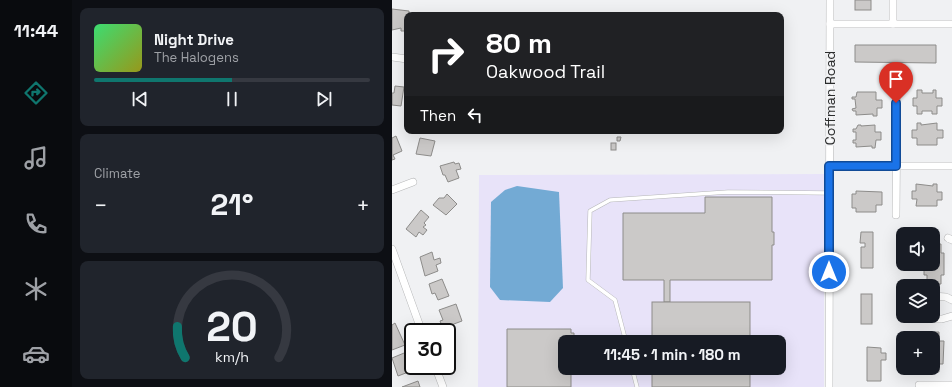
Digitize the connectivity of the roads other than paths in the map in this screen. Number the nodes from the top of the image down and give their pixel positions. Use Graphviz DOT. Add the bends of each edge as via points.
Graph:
graph roads {
  1 [pos="830,0"];
  2 [pos="893,0"];
  3 [pos="830,24"];
  4 [pos="893,24"];
  5 [pos="952,24"];
  6 [pos="392,57"];
  7 [pos="404,59"];
  8 [pos="896,90"];
  9 [pos="829,166"];
  10 [pos="896,166"];
  11 [pos="952,166"];
  12 [pos="413,182"];
  13 [pos="392,190"];
  14 [pos="829,193"];
  15 [pos="896,215"];
  16 [pos="392,249"];
  17 [pos="940,296"];
  18 [pos="952,300"];
  19 [pos="952,316"];
  20 [pos="940,319"];
  21 [pos="419,323"];
  22 [pos="624,335"];
  23 [pos="438,375"];
  24 [pos="634,375"];
  25 [pos="919,385"];
  26 [pos="952,385"];
  27 [pos="442,387"];
  28 [pos="637,387"];
  29 [pos="828,387"];
  1 -- 3 [label="street, Coffman Road"];
  2 -- 4 [label="street"];
  3 -- 4 [label="street"];
  3 -- 9 [label="street, Coffman Road"];
  4 -- 5 [label="street"];
  6 -- 7 [label="street"];
  8 -- 10 [label="street"];
  9 -- 10 [label="street"];
  9 -- 14 [label="street, Coffman Road"];
  10 -- 11 [label="street"];
  10 -- 15 [label="street"];
  12 -- 13 [label="street"];
  14 -- 22 [label="lane" via="728,192 610,200 590,210 588,280 615,300"];
  14 -- 29 [label="street, Coffman Road"];
  16 -- 21 [label="street"];
  17 -- 18 [label="street"];
  19 -- 20 [label="street"];
  23 -- 27 [label="street"];
  24 -- 28 [label="lane"];
  25 -- 26 [label="street"];
}
